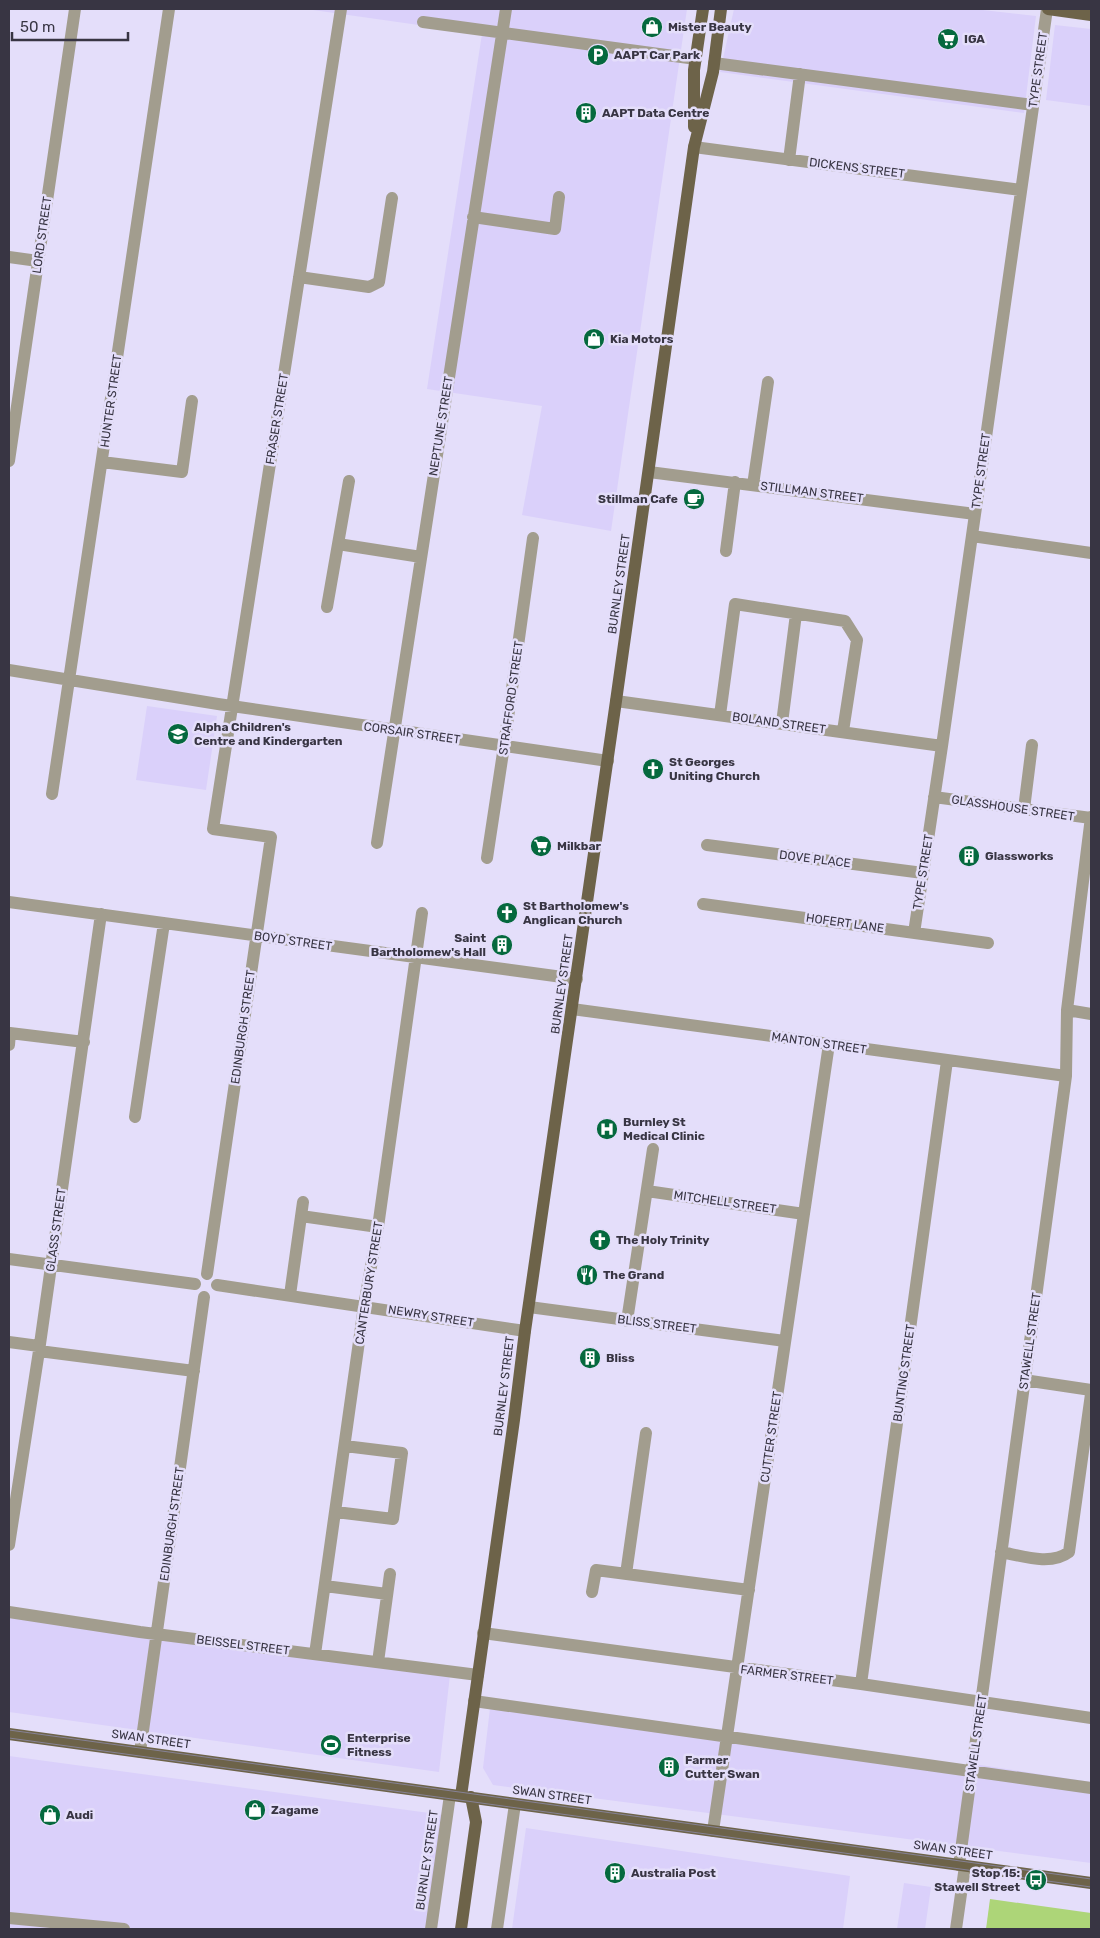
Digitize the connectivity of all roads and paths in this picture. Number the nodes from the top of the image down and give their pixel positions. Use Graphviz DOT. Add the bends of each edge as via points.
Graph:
graph roads {
  1 [pos="76,9"];
  2 [pos="169,9"];
  3 [pos="340,9"];
  4 [pos="506,9"];
  5 [pos="703,9"];
  6 [pos="722,9"];
  7 [pos="1047,9"];
  8 [pos="1071,10"];
  9 [pos="1091,15"];
  10 [pos="423,22"];
  11 [pos="502,33"];
  12 [pos="696,59"];
  13 [pos="714,63"];
  14 [pos="800,74"];
  15 [pos="1032,105"];
  16 [pos="694,147"];
  17 [pos="789,160"];
  18 [pos="1020,190"];
  19 [pos="559,197"];
  20 [pos="392,198"];
  21 [pos="473,217"];
  22 [pos="9,257"];
  23 [pos="38,262"];
  24 [pos="299,277"];
  25 [pos="768,382"];
  26 [pos="192,401"];
  27 [pos="9,457"];
  28 [pos="102,462"];
  29 [pos="649,472"];
  30 [pos="349,481"];
  31 [pos="735,482"];
  32 [pos="753,485"];
  33 [pos="975,514"];
  34 [pos="972,536"];
  35 [pos="533,538"];
  36 [pos="338,544"];
  37 [pos="726,551"];
  38 [pos="1091,553"];
  39 [pos="420,557"];
  40 [pos="327,608"];
  41 [pos="796,614"];
  42 [pos="9,670"];
  43 [pos="69,681"];
  44 [pos="616,701"];
  45 [pos="232,706"];
  46 [pos="720,715"];
  47 [pos="782,723"];
  48 [pos="394,730"];
  49 [pos="844,731"];
  50 [pos="1032,745"];
  51 [pos="504,746"];
  52 [pos="942,746"];
  53 [pos="608,761"];
  54 [pos="52,794"];
  55 [pos="934,797"];
  56 [pos="1024,808"];
  57 [pos="1091,817"];
  58 [pos="213,829"];
  59 [pos="377,843"];
  60 [pos="707,845"];
  61 [pos="487,858"];
  62 [pos="923,873"];
  63 [pos="9,902"];
  64 [pos="703,904"];
  65 [pos="422,913"];
  66 [pos="101,914"];
  67 [pos="164,923"];
  68 [pos="914,933"];
  69 [pos="256,936"];
  70 [pos="988,943"];
  71 [pos="416,959"];
  72 [pos="576,980"];
  73 [pos="572,1009"];
  74 [pos="1067,1010"];
  75 [pos="1091,1014"];
  76 [pos="84,1042"];
  77 [pos="829,1044"];
  78 [pos="9,1045"];
  79 [pos="947,1061"];
  80 [pos="1066,1076"];
  81 [pos="135,1117"];
  82 [pos="653,1149"];
  83 [pos="647,1191"];
  84 [pos="303,1202"];
  85 [pos="804,1214"];
  86 [pos="301,1216"];
  87 [pos="378,1227"];
  88 [pos="9,1259"];
  89 [pos="51,1265"];
  90 [pos="207,1274"];
  91 [pos="195,1284"];
  92 [pos="217,1285"];
  93 [pos="290,1295"];
  94 [pos="204,1297"];
  95 [pos="364,1306"];
  96 [pos="529,1307"];
  97 [pos="627,1321"];
  98 [pos="525,1331"];
  99 [pos="785,1341"];
  100 [pos="9,1342"];
  101 [pos="39,1349"];
  102 [pos="194,1371"];
  103 [pos="1024,1380"];
  104 [pos="1091,1390"];
  105 [pos="1091,1394"];
  106 [pos="646,1433"];
  107 [pos="344,1446"];
  108 [pos="336,1512"];
  109 [pos="9,1546"];
  110 [pos="1001,1552"];
  111 [pos="390,1574"];
  112 [pos="626,1574"];
  113 [pos="325,1586"];
  114 [pos="749,1590"];
  115 [pos="592,1592"];
  116 [pos="388,1594"];
  117 [pos="9,1612"];
  118 [pos="483,1633"];
  119 [pos="156,1634"];
  120 [pos="315,1654"];
  121 [pos="378,1662"];
  122 [pos="738,1668"];
  123 [pos="478,1675"];
  124 [pos="861,1684"];
  125 [pos="474,1701"];
  126 [pos="981,1703"];
  127 [pos="1091,1718"];
  128 [pos="9,1734"];
  129 [pos="727,1737"];
  130 [pos="140,1752"];
  131 [pos="972,1772"];
  132 [pos="1091,1788"];
  133 [pos="460,1796"];
  134 [pos="516,1804"];
  135 [pos="713,1831"];
  136 [pos="962,1865"];
  137 [pos="1091,1883"];
  138 [pos="9,1918"];
  139 [pos="124,1929"];
  140 [pos="431,1929"];
  141 [pos="461,1929"];
  142 [pos="497,1929"];
  143 [pos="956,1929"];
  1 -- 23 [label="street, LORD STREET"];
  2 -- 28 [label="street, HUNTER STREET"];
  3 -- 24 [label="street, FRASER STREET"];
  4 -- 11 [label="street, NEPTUNE STREET"];
  5 -- 12 [label="main road, BURNLEY STREET"];
  6 -- 13 [label="main road, BURNLEY STREET"];
  7 -- 8 [label="main road"];
  7 -- 15 [label="street, TYPE STREET"];
  8 -- 9 [label="main road"];
  10 -- 11 [label="street"];
  11 -- 12 [label="street"];
  11 -- 21 [label="street, NEPTUNE STREET"];
  12 -- 16 [label="main road, BURNLEY STREET"];
  13 -- 14 [label="street"];
  13 -- 16 [label="main road, BURNLEY STREET"];
  14 -- 15 [label="street"];
  14 -- 17 [label="street"];
  15 -- 18 [label="street, TYPE STREET"];
  16 -- 17 [label="street, DICKENS STREET"];
  16 -- 29 [label="main road, BURNLEY STREET"];
  17 -- 18 [label="street, DICKENS STREET"];
  18 -- 33 [label="street, TYPE STREET"];
  19 -- 21 [label="street" via="555,229"];
  20 -- 24 [label="street" via="380,282 370,287"];
  21 -- 39 [label="street, NEPTUNE STREET"];
  22 -- 23 [label="street"];
  23 -- 27 [label="street, LORD STREET"];
  24 -- 45 [label="street, FRASER STREET"];
  25 -- 32 [label="street"];
  26 -- 28 [label="street" via="182,472"];
  28 -- 43 [label="street, HUNTER STREET"];
  29 -- 31 [label="street, STILLMAN STREET"];
  29 -- 44 [label="main road, BURNLEY STREET"];
  30 -- 36 [label="street"];
  31 -- 32 [label="street, STILLMAN STREET"];
  31 -- 37 [label="street"];
  32 -- 33 [label="street, STILLMAN STREET"];
  33 -- 34 [label="street, TYPE STREET"];
  34 -- 38 [label="street"];
  34 -- 52 [label="street, TYPE STREET"];
  35 -- 51 [label="street, STRAFFORD STREET"];
  36 -- 39 [label="street"];
  36 -- 40 [label="street"];
  39 -- 48 [label="street, NEPTUNE STREET"];
  41 -- 46 [label="street" via="735,604"];
  41 -- 47 [label="street"];
  41 -- 49 [label="street" via="845,621 857,640"];
  42 -- 43 [label="street, CORSAIR STREET"];
  43 -- 45 [label="street, CORSAIR STREET"];
  43 -- 54 [label="street, HUNTER STREET"];
  44 -- 46 [label="street, BOLAND STREET"];
  44 -- 53 [label="main road, BURNLEY STREET"];
  45 -- 48 [label="street, CORSAIR STREET"];
  45 -- 58 [label="street, FRASER STREET"];
  46 -- 47 [label="street, BOLAND STREET"];
  47 -- 49 [label="street, BOLAND STREET"];
  48 -- 51 [label="street, CORSAIR STREET"];
  48 -- 59 [label="street, NEPTUNE STREET"];
  49 -- 52 [label="street, BOLAND STREET"];
  50 -- 56 [label="street"];
  51 -- 53 [label="street, CORSAIR STREET"];
  51 -- 61 [label="street, STRAFFORD STREET"];
  52 -- 55 [label="street, TYPE STREET"];
  53 -- 72 [label="main road, BURNLEY STREET"];
  55 -- 56 [label="street, GLASSHOUSE STREET"];
  55 -- 62 [label="street, TYPE STREET"];
  56 -- 57 [label="street, GLASSHOUSE STREET"];
  57 -- 74 [label="street, STAWELL STREET"];
  58 -- 69 [label="street, EDINBURGH STREET" via="271,837"];
  60 -- 62 [label="street, DOVE PLACE"];
  62 -- 68 [label="street, TYPE STREET"];
  63 -- 66 [label="street, BOYD STREET"];
  64 -- 68 [label="street, HOFERT LANE"];
  65 -- 71 [label="street, CANTERBURY STREET"];
  66 -- 67 [label="street, BOYD STREET"];
  66 -- 76 [label="street, GLASS STREET"];
  67 -- 69 [label="street, BOYD STREET"];
  67 -- 81 [label="street"];
  68 -- 70 [label="street, HOFERT LANE"];
  69 -- 71 [label="street, BOYD STREET"];
  69 -- 90 [label="street, EDINBURGH STREET"];
  71 -- 72 [label="street, BOYD STREET"];
  71 -- 87 [label="street, CANTERBURY STREET"];
  72 -- 73 [label="main road, BURNLEY STREET"];
  73 -- 77 [label="street, MANTON STREET"];
  73 -- 96 [label="main road, BURNLEY STREET"];
  74 -- 75 [label="street"];
  74 -- 80 [label="street, STAWELL STREET"];
  76 -- 78 [label="street" via="10,1033"];
  76 -- 89 [label="street, GLASS STREET"];
  77 -- 79 [label="street, MANTON STREET"];
  77 -- 85 [label="street, CUTTER STREET"];
  79 -- 80 [label="street, MANTON STREET"];
  79 -- 124 [label="street, BUNTING STREET"];
  80 -- 103 [label="street, STAWELL STREET"];
  82 -- 83 [label="street"];
  83 -- 85 [label="street, MITCHELL STREET"];
  83 -- 97 [label="street"];
  84 -- 86 [label="street"];
  85 -- 99 [label="street, CUTTER STREET"];
  86 -- 87 [label="street"];
  86 -- 93 [label="street"];
  87 -- 95 [label="street, CANTERBURY STREET"];
  88 -- 89 [label="street"];
  89 -- 91 [label="street"];
  89 -- 101 [label="street, GLASS STREET"];
  90 -- 91 [label="street" via="198,1277"];
  90 -- 92 [label="street"];
  91 -- 94 [label="street" via="198,1293"];
  92 -- 93 [label="street, NEWRY STREET"];
  92 -- 94 [label="street" via="212,1295"];
  93 -- 95 [label="street, NEWRY STREET"];
  94 -- 102 [label="street, EDINBURGH STREET"];
  95 -- 98 [label="street, NEWRY STREET"];
  95 -- 107 [label="street, CANTERBURY STREET"];
  96 -- 97 [label="street, BLISS STREET"];
  96 -- 98 [label="main road, BURNLEY STREET"];
  97 -- 99 [label="street, BLISS STREET"];
  98 -- 118 [label="main road, BURNLEY STREET"];
  99 -- 114 [label="street, CUTTER STREET"];
  100 -- 101 [label="street"];
  101 -- 102 [label="street"];
  101 -- 109 [label="street, GLASS STREET"];
  102 -- 119 [label="street, EDINBURGH STREET"];
  103 -- 104 [label="street"];
  103 -- 110 [label="street, STAWELL STREET"];
  105 -- 110 [label="street" via="1069,1552 1053,1560"];
  106 -- 112 [label="street"];
  107 -- 108 [label="street, CANTERBURY STREET"];
  107 -- 108 [label="street" via="402,1454 393,1519"];
  108 -- 113 [label="street, CANTERBURY STREET"];
  110 -- 126 [label="street, STAWELL STREET"];
  111 -- 116 [label="street"];
  112 -- 114 [label="street"];
  112 -- 115 [label="street" via="596,1570"];
  113 -- 116 [label="street"];
  113 -- 120 [label="street, CANTERBURY STREET"];
  114 -- 122 [label="street, CUTTER STREET"];
  116 -- 121 [label="street"];
  117 -- 119 [label="street, BEISSEL STREET"];
  118 -- 122 [label="street, FARMER STREET"];
  118 -- 123 [label="main road, BURNLEY STREET"];
  119 -- 120 [label="street, BEISSEL STREET"];
  119 -- 130 [label="street, EDINBURGH STREET"];
  120 -- 121 [label="street, BEISSEL STREET"];
  121 -- 123 [label="street, BEISSEL STREET"];
  122 -- 124 [label="street, FARMER STREET"];
  122 -- 129 [label="street, CUTTER STREET"];
  123 -- 125 [label="main road, BURNLEY STREET"];
  124 -- 126 [label="street, FARMER STREET"];
  125 -- 129 [label="street"];
  125 -- 133 [label="main road, BURNLEY STREET"];
  126 -- 127 [label="street, FARMER STREET"];
  126 -- 131 [label="street, STAWELL STREET"];
  128 -- 130 [label="main road, SWAN STREET"];
  129 -- 131 [label="street"];
  129 -- 135 [label="street, CUTTER STREET"];
  130 -- 133 [label="main road, SWAN STREET"];
  131 -- 132 [label="street"];
  131 -- 136 [label="street, STAWELL STREET"];
  133 -- 134 [label="main road, SWAN STREET"];
  133 -- 140 [label="street, BURNLEY STREET"];
  133 -- 141 [label="main road, BURNLEY STREET" via="476,1822"];
  134 -- 135 [label="main road, SWAN STREET"];
  134 -- 142 [label="street"];
  135 -- 136 [label="main road, SWAN STREET"];
  136 -- 137 [label="main road, SWAN STREET"];
  136 -- 143 [label="street, STAWELL STREET"];
  138 -- 139 [label="street"];
}
